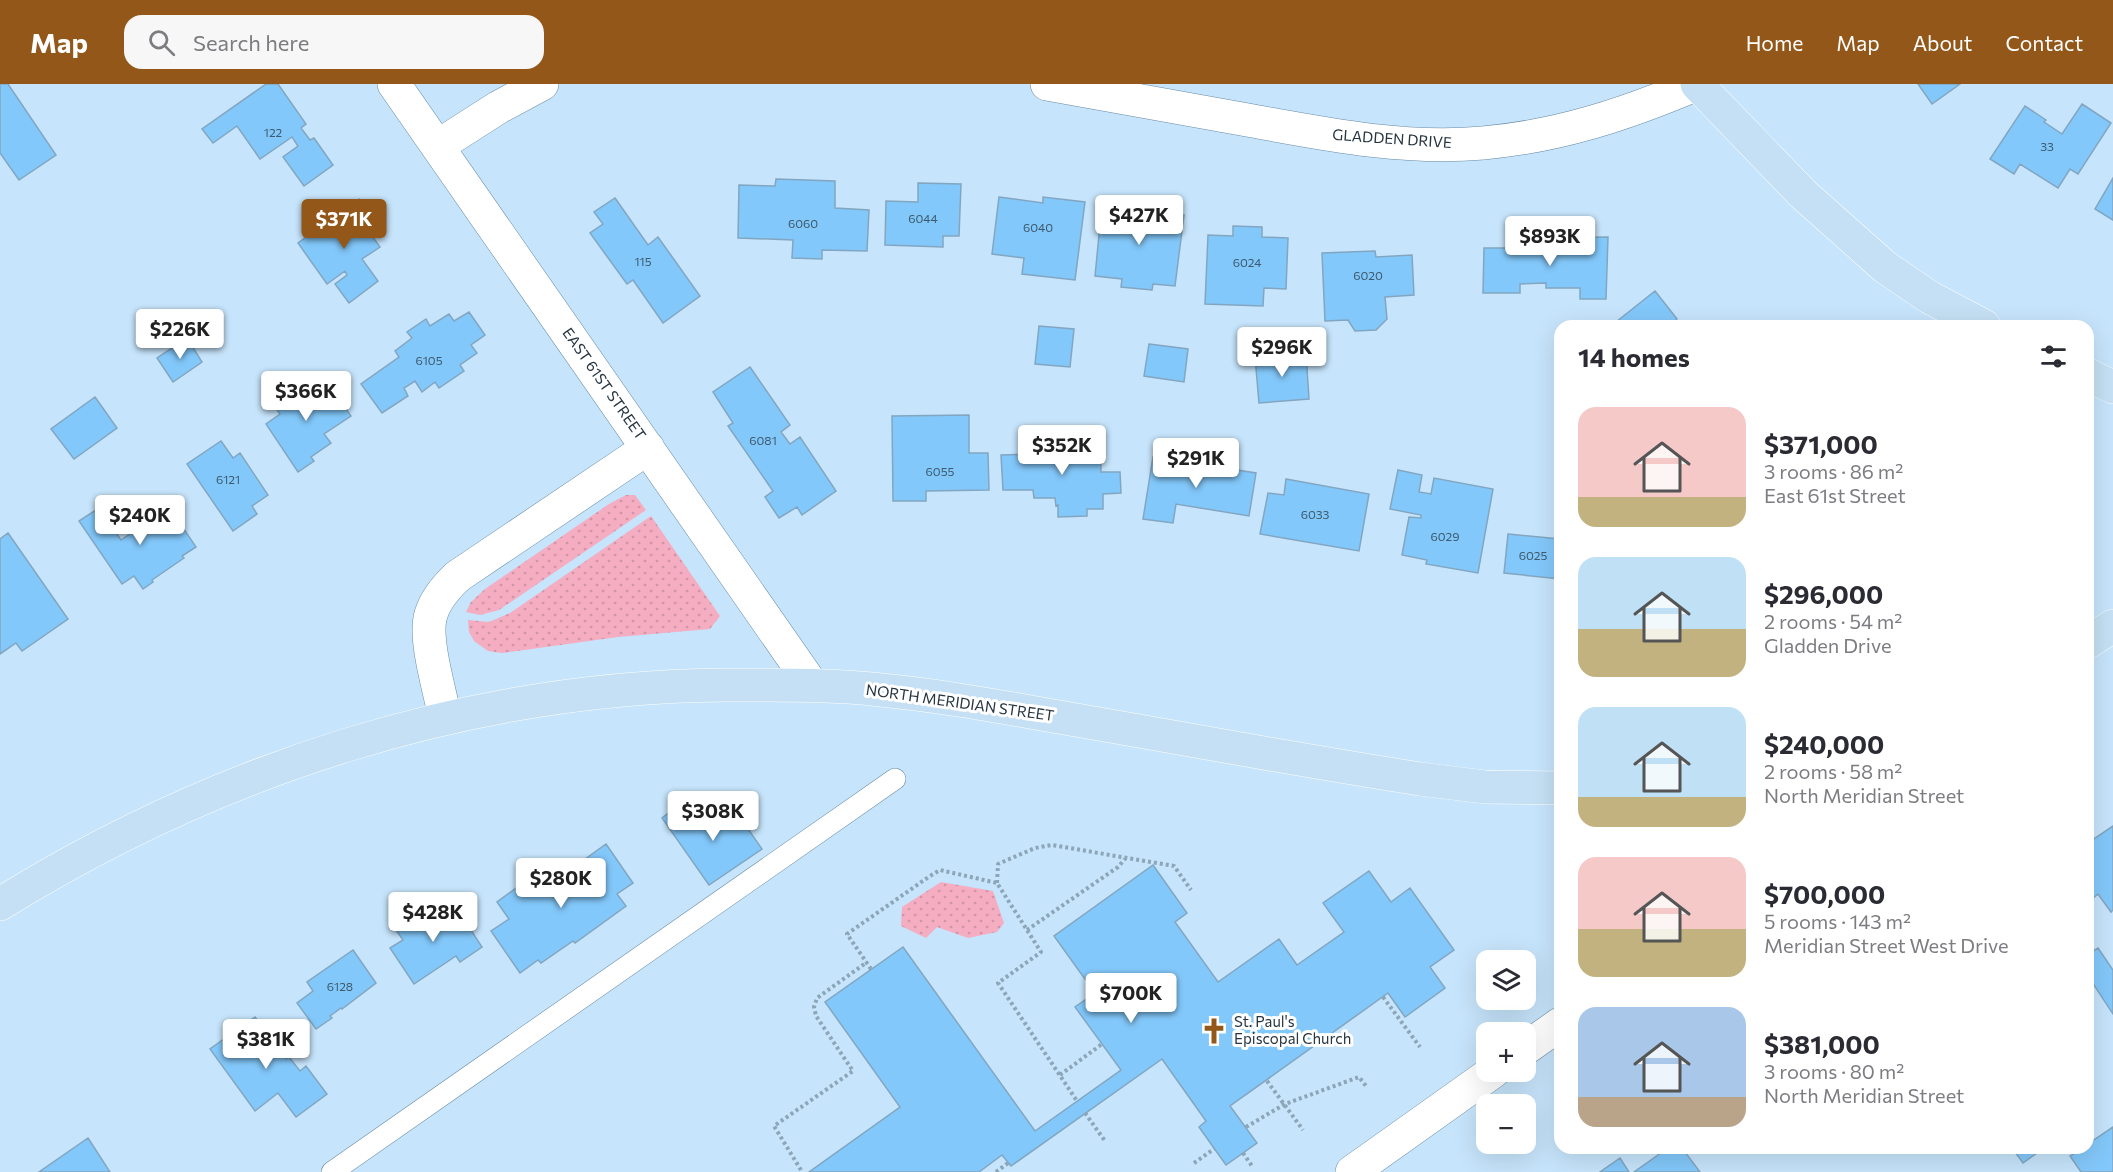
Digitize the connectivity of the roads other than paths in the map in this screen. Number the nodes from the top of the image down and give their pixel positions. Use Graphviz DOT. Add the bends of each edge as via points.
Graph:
graph roads {
  1 [pos="394,84"];
  2 [pos="542,84"];
  3 [pos="1047,84"];
  4 [pos="1697,84"];
  5 [pos="438,146"];
  6 [pos="1973,320"];
  7 [pos="2094,378"];
  8 [pos="2113,387"];
  9 [pos="648,448"];
  10 [pos="2113,626"];
  11 [pos="2094,638"];
  12 [pos="812,685"];
  13 [pos="445,718"];
  14 [pos="895,779"];
  15 [pos="1554,788"];
  16 [pos="0,904"];
  17 [pos="1554,1028"];
  18 [pos="1536,1041"];
  19 [pos="1479,1082"];
  20 [pos="332,1172"];
  21 [pos="1352,1172"];
  1 -- 5 [label="street, EAST 61ST STREET"];
  2 -- 5 [label="street" via="499,106"];
  3 -- 4 [label="street, GLADDEN DRIVE" via="1344,138 1449,144 1567,130 1617,116"];
  4 -- 6 [label="main road" via="1803,194 1885,267"];
  5 -- 9 [label="street, EAST 61ST STREET"];
  7 -- 8 [label="main road"];
  9 -- 12 [label="street, EAST 61ST STREET"];
  9 -- 13 [label="street" via="458,576 446,588 430,619"];
  10 -- 11 [label="main road"];
  12 -- 13 [label="main road, NORTH MERIDIAN STREET" via="700,684 624,689 528,701"];
  12 -- 15 [label="main road, NORTH MERIDIAN STREET" via="958,700 1420,779 1485,787"];
  13 -- 16 [label="main road, NORTH MERIDIAN STREET" via="290,763 179,807 71,861"];
  14 -- 20 [label="lane"];
  17 -- 18 [label="street"];
  19 -- 21 [label="street"];
}
